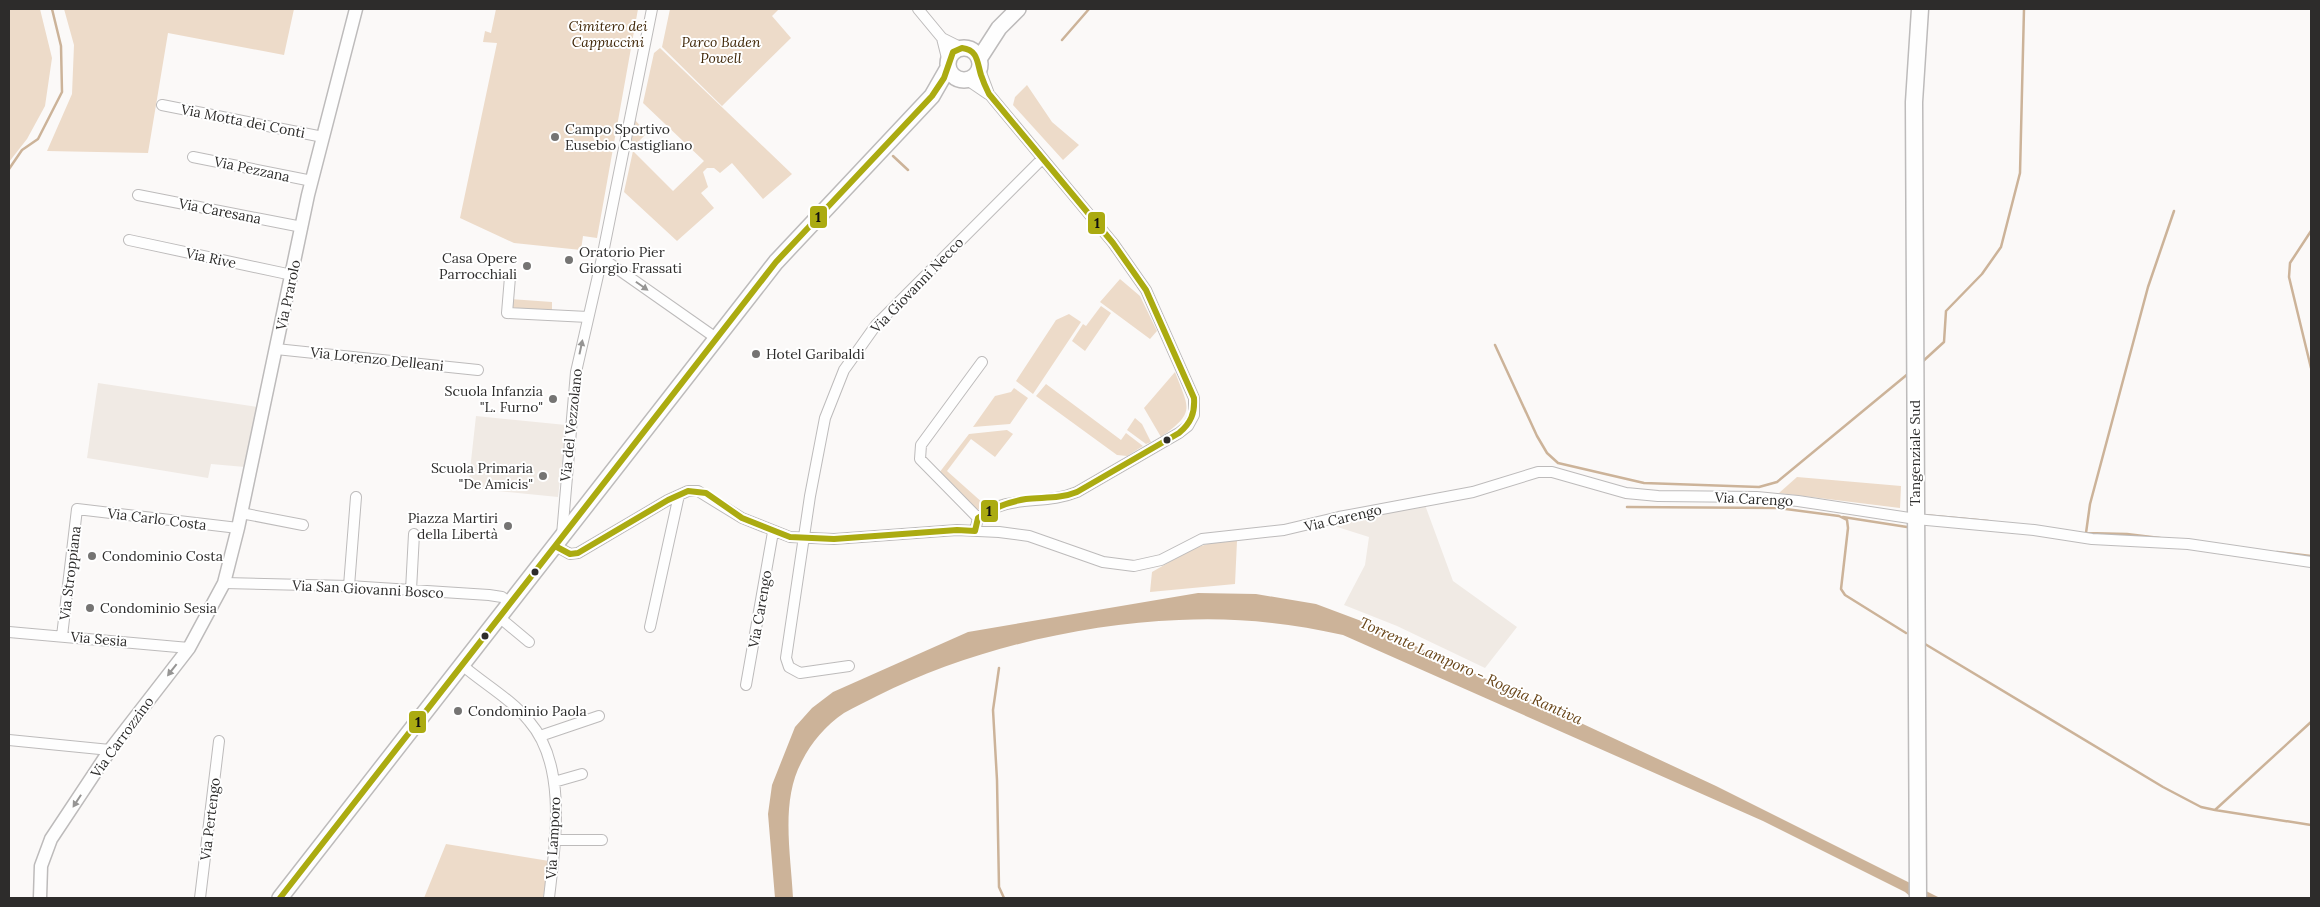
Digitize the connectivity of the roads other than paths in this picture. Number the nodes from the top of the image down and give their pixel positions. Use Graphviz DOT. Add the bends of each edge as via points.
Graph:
graph roads {
  1 [pos="356,9"];
  2 [pos="652,9"];
  3 [pos="918,9"];
  4 [pos="1018,9"];
  5 [pos="1920,9"];
  6 [pos="999,28"];
  7 [pos="942,38"];
  8 [pos="964,48"];
  9 [pos="979,63"];
  10 [pos="948,65"];
  11 [pos="964,79"];
  12 [pos="989,94"];
  13 [pos="932,96"];
  14 [pos="162,105"];
  15 [pos="323,137"];
  16 [pos="193,157"];
  17 [pos="1042,159"];
  18 [pos="312,181"];
  19 [pos="138,195"];
  20 [pos="302,227"];
  21 [pos="129,240"];
  22 [pos="602,258"];
  23 [pos="292,275"];
  24 [pos="510,277"];
  25 [pos="588,317"];
  26 [pos="716,338"];
  27 [pos="276,349"];
  28 [pos="982,362"];
  29 [pos="478,370"];
  30 [pos="679,495"];
  31 [pos="356,497"];
  32 [pos="77,509"];
  33 [pos="241,513"];
  34 [pos="978,518"];
  35 [pos="1916,519"];
  36 [pos="303,525"];
  37 [pos="238,528"];
  38 [pos="975,531"];
  39 [pos="774,532"];
  40 [pos="414,534"];
  41 [pos="805,539"];
  42 [pos="558,540"];
  43 [pos="2311,562"];
  44 [pos="224,583"];
  45 [pos="349,586"];
  46 [pos="411,590"];
  47 [pos="510,602"];
  48 [pos="499,617"];
  49 [pos="650,628"];
  50 [pos="9,632"];
  51 [pos="62,636"];
  52 [pos="529,642"];
  53 [pos="189,648"];
  54 [pos="462,665"];
  55 [pos="849,666"];
  56 [pos="746,685"];
  57 [pos="599,716"];
  58 [pos="540,736"];
  59 [pos="9,740"];
  60 [pos="219,741"];
  61 [pos="110,750"];
  62 [pos="582,774"];
  63 [pos="554,782"];
  64 [pos="554,840"];
  65 [pos="602,840"];
  66 [pos="40,898"];
  67 [pos="200,898"];
  68 [pos="280,898"];
  69 [pos="549,898"];
  70 [pos="1918,898"];
  1 -- 15 [label="street, Via Prarolo"];
  2 -- 22 [label="street, Via del Vezzolano"];
  3 -- 7 [label="street"];
  4 -- 6 [label="main road"];
  5 -- 35 [label="main road, Tangenziale Sud" via="1914,102"];
  6 -- 8 [label="main road"];
  6 -- 9 [label="main road"];
  7 -- 8 [label="street"];
  7 -- 10 [label="street"];
  8 -- 9 [label="main road" via="974,52"];
  8 -- 10 [label="main road" via="954,51"];
  9 -- 11 [label="main road" via="973,76"];
  9 -- 12 [label="street"];
  10 -- 11 [label="main road" via="952,75"];
  10 -- 13 [label="main road"];
  11 -- 12 [label="street"];
  11 -- 13 [label="main road"];
  12 -- 17 [label="street"];
  13 -- 26 [label="main road" via="776,262"];
  14 -- 15 [label="street, Via Motta dei Conti"];
  15 -- 18 [label="street, Via Prarolo"];
  16 -- 18 [label="street, Via Pezzana"];
  17 -- 34 [label="street" via="1113,243 1146,290 1194,398 1194,415 1180,433 1077,492 996,506"];
  17 -- 41 [label="street, Via Giovanni Necco" via="876,325 844,370 825,418"];
  18 -- 20 [label="street, Via Prarolo"];
  19 -- 20 [label="street, Via Caresana"];
  20 -- 23 [label="street, Via Prarolo"];
  21 -- 23 [label="street, Via Rive"];
  22 -- 25 [label="street, Via del Vezzolano"];
  22 -- 26 [label="street, one-way"];
  23 -- 27 [label="street, Via Prarolo"];
  24 -- 25 [label="street" via="507,313"];
  42 -- 25 [label="street, Via del Vezzolano, one-way" via="576,372"];
  26 -- 42 [label="main road"];
  27 -- 29 [label="street, Via Lorenzo Delleani"];
  27 -- 33 [label="street, Via Prarolo"];
  28 -- 34 [label="street" via="921,445 920,459"];
  30 -- 39 [label="street, Via Carengo" via="698,490 742,518"];
  30 -- 42 [label="street, Via Carengo" via="578,553 570,554"];
  30 -- 49 [label="street"];
  31 -- 45 [label="street"];
  32 -- 37 [label="street, Via Carlo Costa"];
  32 -- 51 [label="street, Via Stroppiana"];
  33 -- 36 [label="street"];
  33 -- 37 [label="street, Via Prarolo"];
  34 -- 38 [label="street"];
  35 -- 38 [label="street, Via Carengo" via="1798,500 1626,493 1566,475 1538,472 1473,492 1284,530 1202,539 1161,560 1134,566 1104,562 1029,536"];
  35 -- 43 [label="street, Via Carengo" via="2092,539 2188,544"];
  35 -- 70 [label="main road, Tangenziale Sud"];
  37 -- 44 [label="street, Via Prarolo"];
  38 -- 41 [label="street, Via Carengo"];
  39 -- 41 [label="street, Via Carengo"];
  39 -- 56 [label="street, Via Carengo"];
  40 -- 46 [label="street"];
  41 -- 55 [label="street, Via Giovanni Necco" via="786,658 789,667 800,674"];
  42 -- 47 [label="main road"];
  44 -- 45 [label="street, Via San Giovanni Bosco"];
  44 -- 53 [label="street, Via Carrozzino"];
  45 -- 46 [label="street, Via San Giovanni Bosco"];
  46 -- 47 [label="street, Via San Giovanni Bosco" via="489,595"];
  47 -- 48 [label="main road"];
  48 -- 52 [label="street"];
  48 -- 54 [label="main road"];
  50 -- 51 [label="street, Via Sesia"];
  51 -- 53 [label="street, Via Sesia"];
  53 -- 61 [label="street, Via Carrozzino, one-way"];
  54 -- 58 [label="street, Via Lamporo" via="516,708"];
  54 -- 68 [label="main road"];
  57 -- 58 [label="street"];
  58 -- 63 [label="street, Via Lamporo"];
  59 -- 61 [label="street"];
  60 -- 67 [label="street, Via Pertengo"];
  61 -- 66 [label="street, Via Carrozzino, one-way" via="52,839 41,866"];
  62 -- 63 [label="street"];
  63 -- 64 [label="street, Via Lamporo"];
  64 -- 65 [label="street"];
  64 -- 69 [label="street, Via Lamporo"];
}
